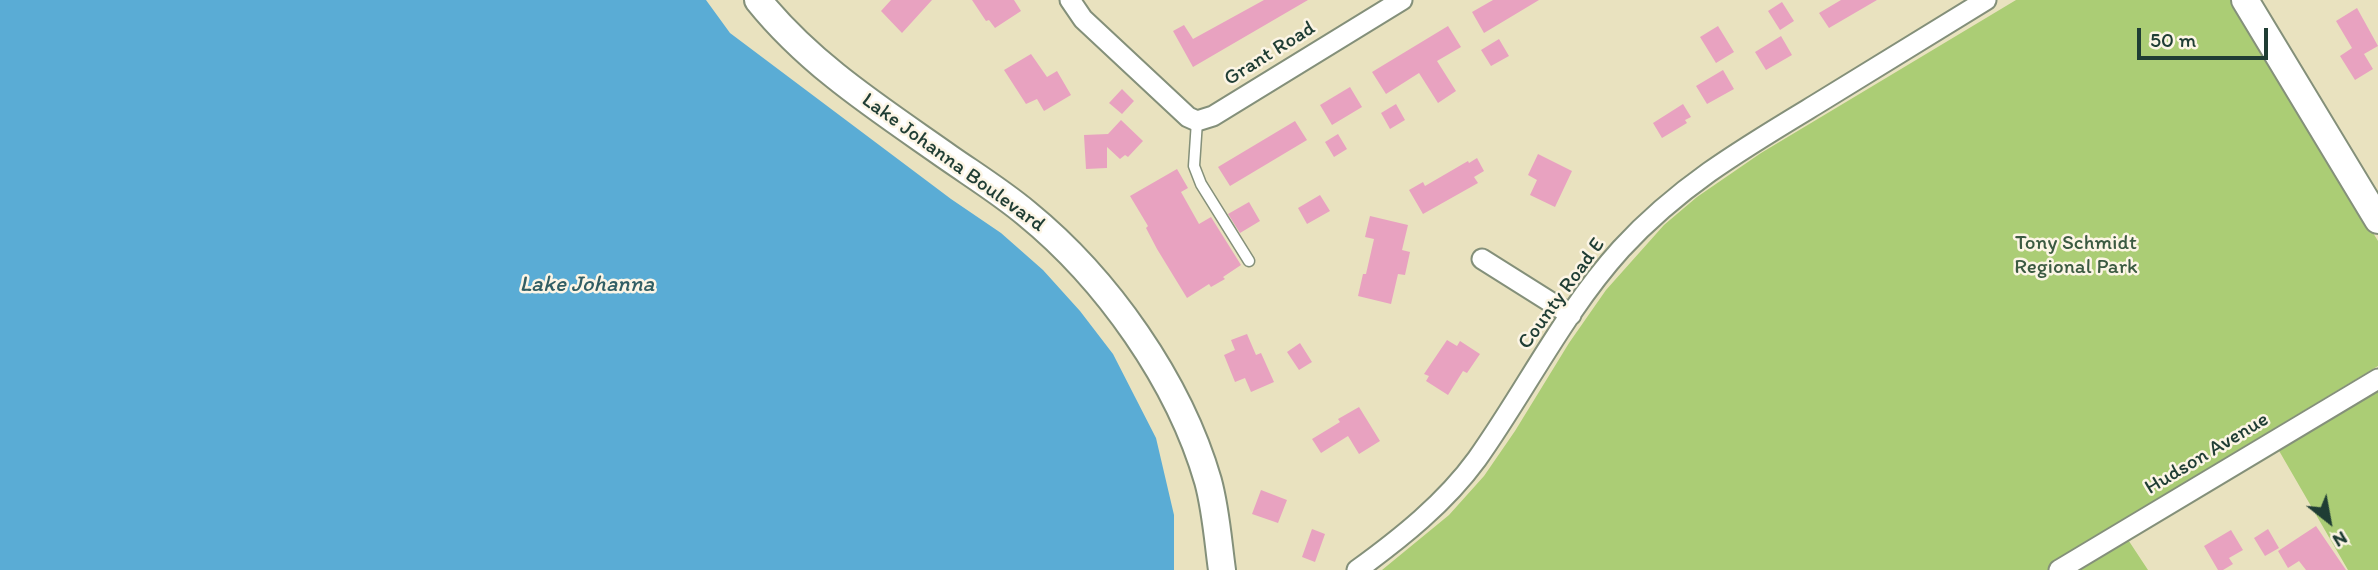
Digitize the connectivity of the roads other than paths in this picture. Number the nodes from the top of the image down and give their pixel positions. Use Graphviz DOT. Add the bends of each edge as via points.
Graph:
graph roads {
  1 [pos="758,0"];
  2 [pos="1070,0"];
  3 [pos="1402,0"];
  4 [pos="1986,0"];
  5 [pos="2245,0"];
  6 [pos="1196,121"];
  7 [pos="2378,220"];
  8 [pos="1482,259"];
  9 [pos="1249,261"];
  10 [pos="1571,315"];
  11 [pos="2378,379"];
  12 [pos="1223,570"];
  13 [pos="1357,570"];
  14 [pos="2059,570"];
  1 -- 12 [label="street, Lake Johanna Boulevard" via="807,53 1026,213 1094,280 1153,362 1195,440 1209,484"];
  2 -- 6 [label="street" via="1083,19"];
  3 -- 6 [label="street, Grant Road" via="1213,117"];
  4 -- 10 [label="street, County Road E" via="1680,192 1635,234"];
  5 -- 7 [label="street"];
  6 -- 9 [label="lane" via="1194,166"];
  8 -- 10 [label="street"];
  10 -- 13 [label="street, County Road E" via="1475,461 1446,496"];
  11 -- 14 [label="street, Hudson Avenue"];
}
